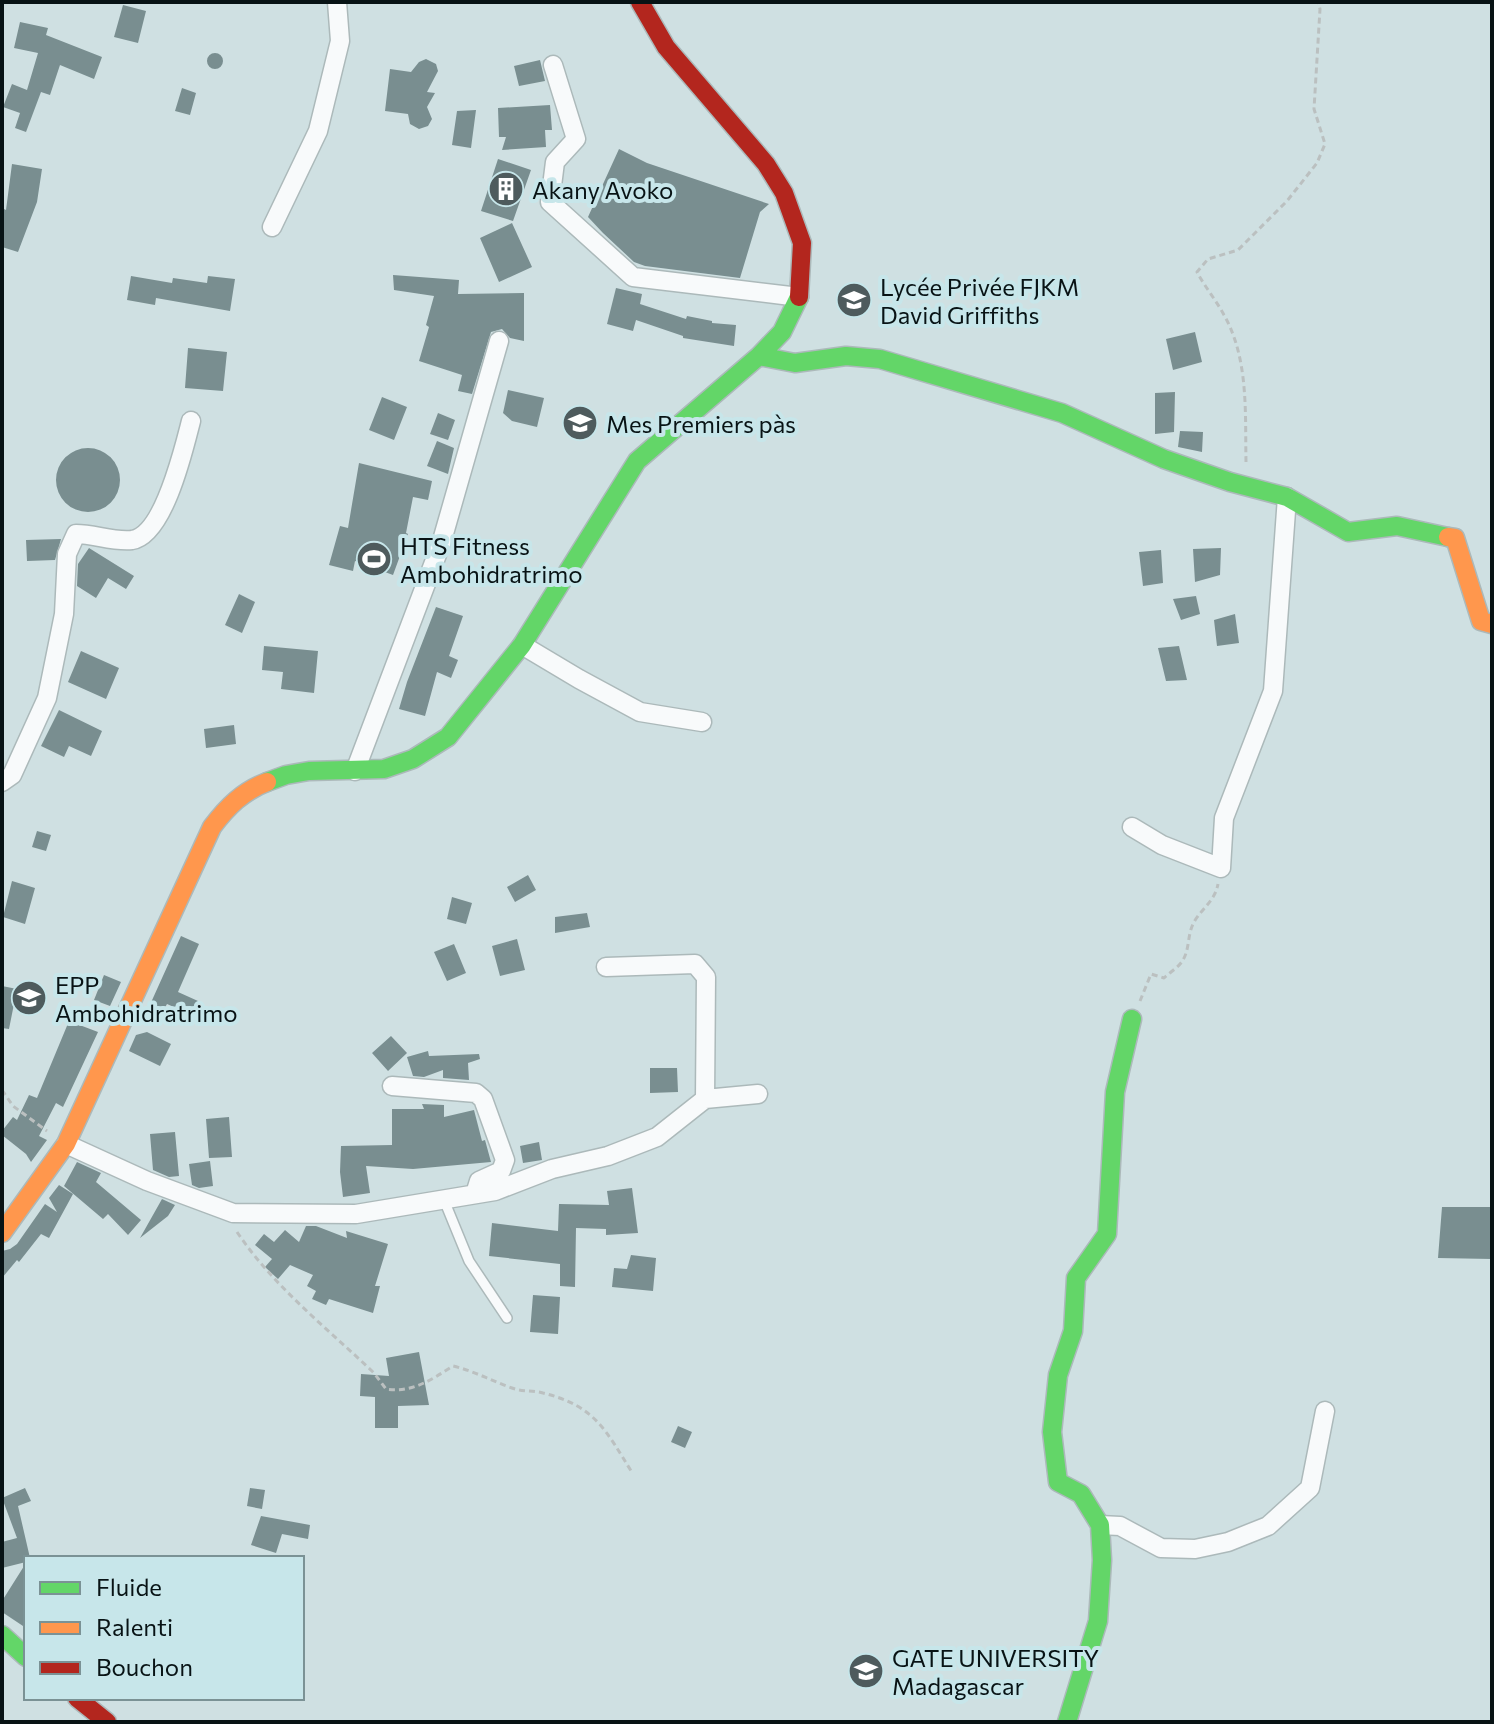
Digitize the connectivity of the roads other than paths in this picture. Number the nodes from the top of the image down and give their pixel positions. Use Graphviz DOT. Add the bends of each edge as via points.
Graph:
graph roads {
  1 [pos="337,2"];
  2 [pos="640,2"];
  3 [pos="553,65"];
  4 [pos="272,227"];
  5 [pos="799,297"];
  6 [pos="499,341"];
  7 [pos="759,356"];
  8 [pos="191,421"];
  9 [pos="1287,497"];
  10 [pos="1492,624"];
  11 [pos="522,645"];
  12 [pos="702,722"];
  13 [pos="355,771"];
  14 [pos="2,782"];
  15 [pos="1132,827"];
  16 [pos="606,967"];
  17 [pos="1132,1019"];
  18 [pos="392,1086"];
  19 [pos="758,1094"];
  20 [pos="705,1099"];
  21 [pos="66,1144"];
  22 [pos="475,1194"];
  23 [pos="444,1200"];
  24 [pos="2,1233"];
  25 [pos="507,1318"];
  26 [pos="1325,1411"];
  27 [pos="1100,1525"];
  28 [pos="2,1635"];
  29 [pos="24,1655"];
  30 [pos="80,1700"];
  31 [pos="107,1722"];
  32 [pos="1067,1722"];
  1 -- 4 [label="street" via="340,41 318,131"];
  2 -- 5 [label="main road" via="666,47 766,164 784,193 802,243"];
  3 -- 5 [label="street" via="576,139 555,162 550,202 568,219 633,277"];
  5 -- 7 [label="main road" via="782,332"];
  6 -- 13 [label="street" via="441,544"];
  7 -- 9 [label="main road" via="795,363 846,356 880,359 1062,413 1164,459"];
  7 -- 11 [label="main road" via="637,461"];
  8 -- 14 [label="street" via="153,525 135,540 76,534 67,554 64,614 47,698 12,775"];
  9 -- 10 [label="main road" via="1348,532 1397,526 1455,538 1481,621"];
  9 -- 15 [label="street" via="1273,691 1224,818 1221,868"];
  11 -- 12 [label="street" via="640,712"];
  11 -- 13 [label="main road" via="448,737 413,759"];
  13 -- 21 [label="main road" via="286,775 257,786 225,809 212,827"];
  16 -- 20 [label="street" via="695,964 706,977"];
  17 -- 27 [label="main road" via="1115,1092 1107,1234 1076,1278 1073,1331 1058,1375 1052,1432 1058,1482 1081,1494"];
  18 -- 22 [label="street" via="476,1093 483,1099 505,1160 501,1171 479,1181"];
  19 -- 20 [label="street"];
  20 -- 22 [label="street" via="657,1137"];
  21 -- 23 [label="street" via="233,1213 356,1214"];
  21 -- 24 [label="main road"];
  22 -- 23 [label="street"];
  23 -- 25 [label="lane" via="469,1261"];
  26 -- 27 [label="street" via="1310,1488 1268,1526 1228,1542 1184,1549 1161,1548 1120,1526"];
  27 -- 32 [label="main road" via="1098,1621"];
  28 -- 29 [label="main road"];
  30 -- 31 [label="main road"];
}
